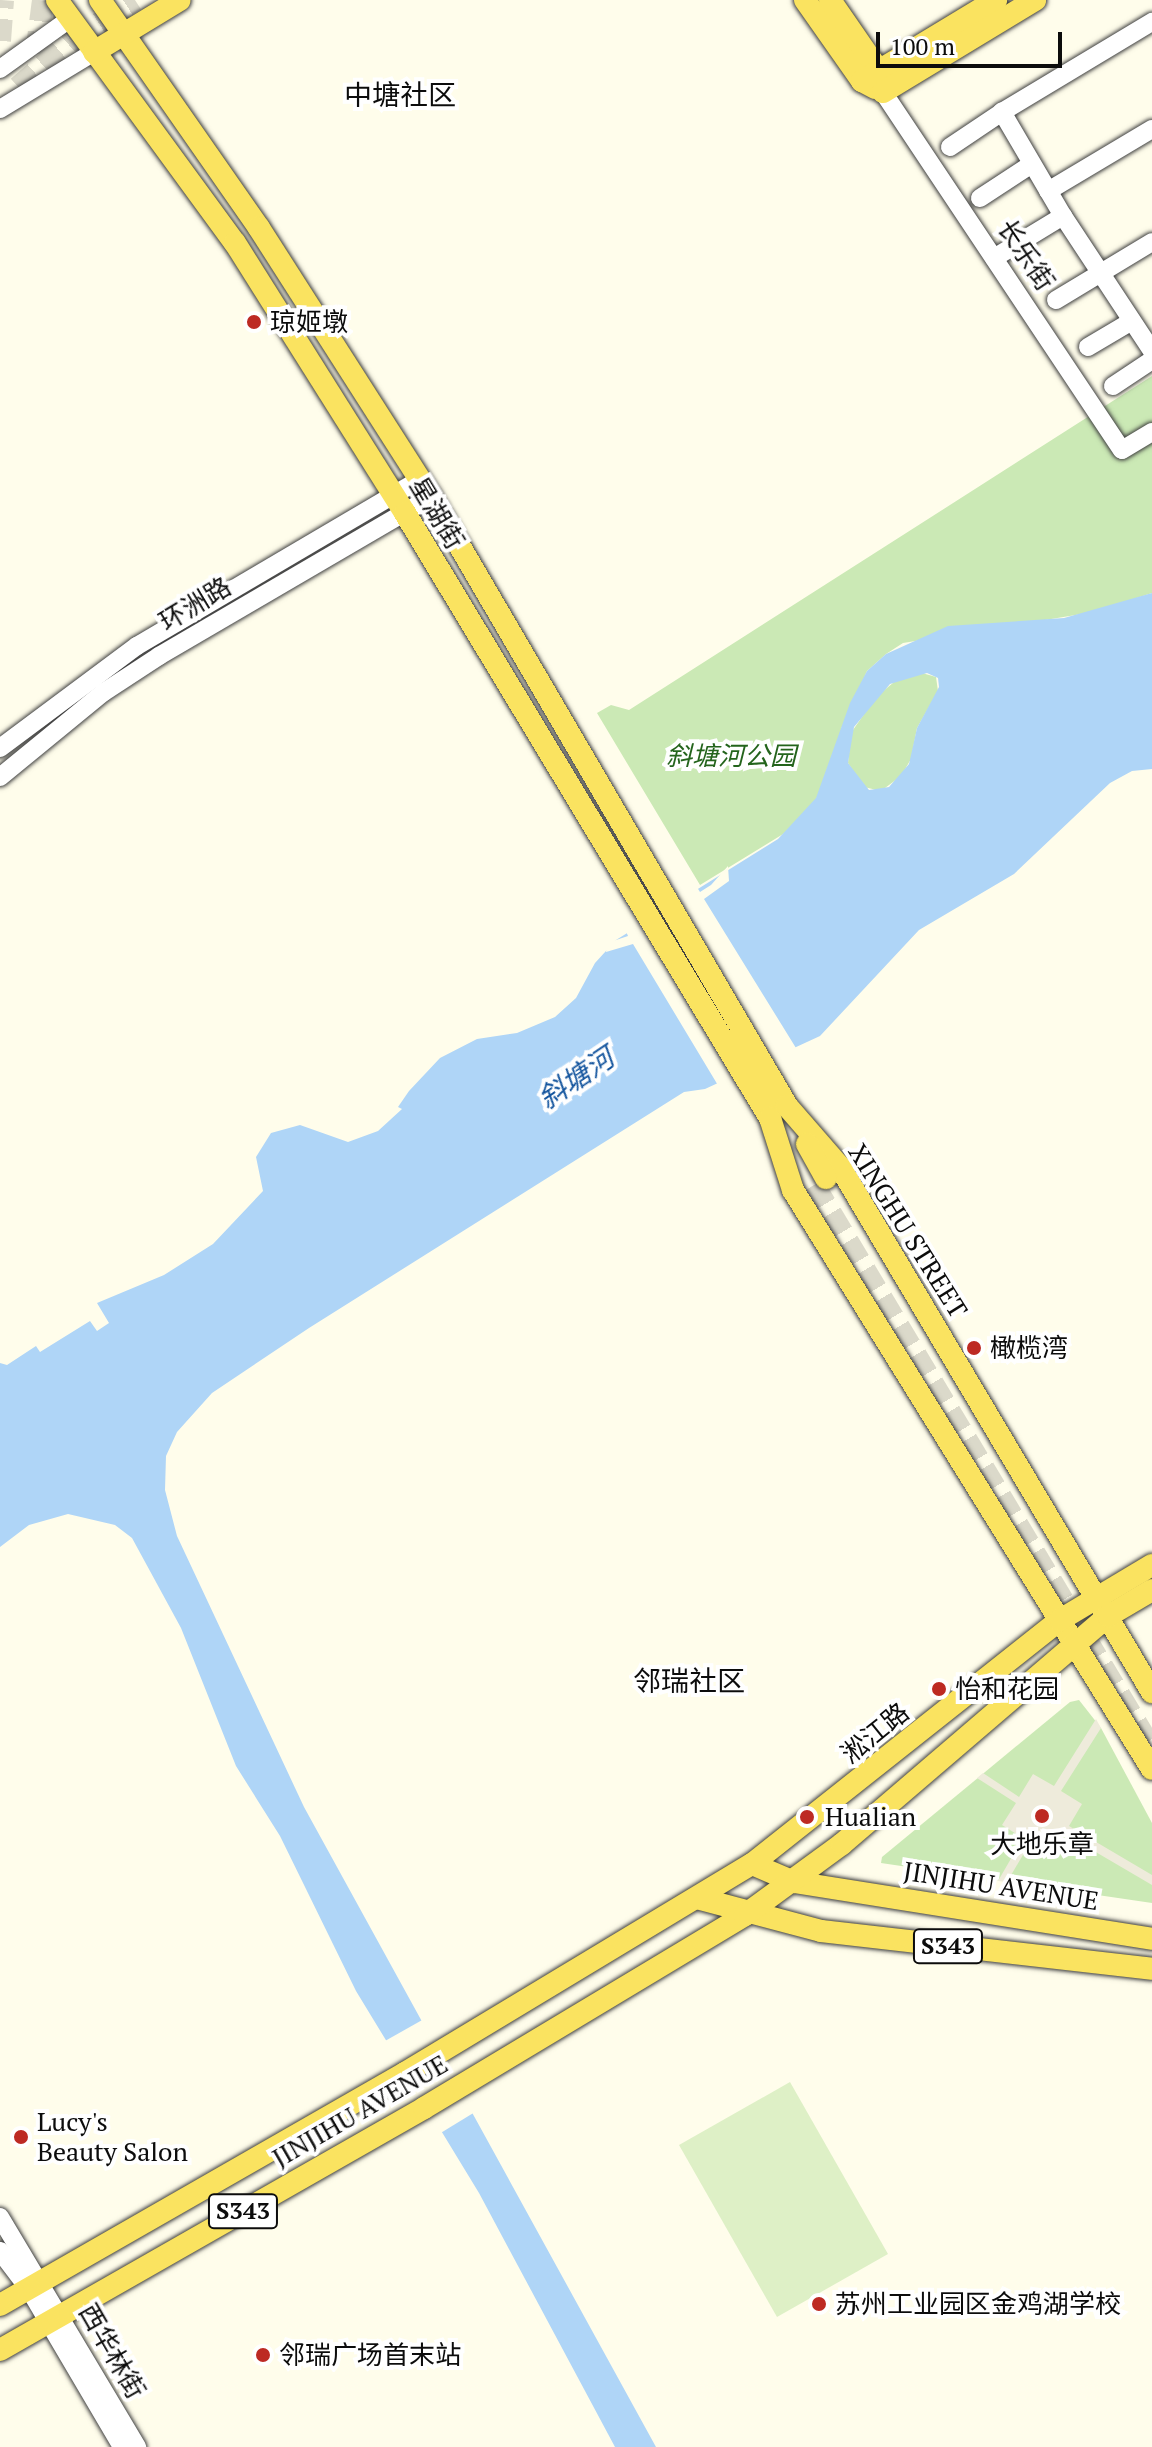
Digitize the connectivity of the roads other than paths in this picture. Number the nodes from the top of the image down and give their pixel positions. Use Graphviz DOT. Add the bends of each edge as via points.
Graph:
graph roads {
  1 [pos="57,0"];
  2 [pos="100,0"];
  3 [pos="180,0"];
  4 [pos="805,0"];
  5 [pos="830,0"];
  6 [pos="996,0"];
  7 [pos="1035,0"];
  8 [pos="71,18"];
  9 [pos="1152,22"];
  10 [pos="124,34"];
  11 [pos="94,52"];
  12 [pos="0,69"];
  13 [pos="875,81"];
  14 [pos="0,109"];
  15 [pos="1002,112"];
  16 [pos="1152,129"];
  17 [pos="950,147"];
  18 [pos="1032,164"];
  19 [pos="1048,191"];
  20 [pos="980,198"];
  21 [pos="1063,216"];
  22 [pos="1152,242"];
  23 [pos="994,258"];
  24 [pos="1100,273"];
  25 [pos="1056,300"];
  26 [pos="1132,321"];
  27 [pos="1088,347"];
  28 [pos="1152,351"];
  29 [pos="1152,360"];
  30 [pos="1113,386"];
  31 [pos="1152,432"];
  32 [pos="426,488"];
  33 [pos="399,504"];
  34 [pos="0,748"];
  35 [pos="0,777"];
  36 [pos="764,1063"];
  37 [pos="741,1073"];
  38 [pos="778,1112"];
  39 [pos="820,1181"];
  40 [pos="1152,1565"];
  41 [pos="1152,1590"];
  42 [pos="1103,1606"];
  43 [pos="1060,1620"];
  44 [pos="1076,1646"];
  45 [pos="1152,1692"];
  46 [pos="1152,1769"];
  47 [pos="752,1864"];
  48 [pos="794,1882"];
  49 [pos="697,1898"];
  50 [pos="745,1915"];
  51 [pos="1152,1939"];
  52 [pos="1152,1969"];
  53 [pos="0,2217"];
  54 [pos="0,2251"];
  55 [pos="35,2285"];
  56 [pos="0,2305"];
  57 [pos="55,2318"];
  58 [pos="0,2350"];
  59 [pos="122,2447"];
  60 [pos="137,2447"];
  1 -- 8 [label="main road, 星湖街"];
  2 -- 8 [label="main road"];
  2 -- 10 [label="main road, 星湖街"];
  3 -- 10 [label="main road"];
  4 -- 13 [label="main road, 长乐街"];
  5 -- 13 [label="main road, 长乐街"];
  6 -- 13 [label="main road"];
  7 -- 13 [label="main road"];
  8 -- 11 [label="main road, 星湖街"];
  8 -- 12 [label="street"];
  9 -- 15 [label="street"];
  10 -- 11 [label="main road"];
  10 -- 32 [label="main road, 星湖街" via="259,228"];
  11 -- 14 [label="street"];
  11 -- 33 [label="main road, 星湖街" via="235,243"];
  13 -- 23 [label="street, 长乐街"];
  15 -- 17 [label="street"];
  15 -- 18 [label="street"];
  16 -- 19 [label="street"];
  18 -- 19 [label="street"];
  18 -- 20 [label="street"];
  19 -- 21 [label="street"];
  21 -- 23 [label="street"];
  21 -- 24 [label="street"];
  22 -- 24 [label="street"];
  23 -- 31 [label="street, 长乐街" via="1122,450"];
  24 -- 25 [label="street"];
  24 -- 26 [label="street"];
  26 -- 27 [label="street"];
  26 -- 28 [label="street"];
  29 -- 30 [label="street"];
  32 -- 33 [label="street, 环洲路"];
  32 -- 36 [label="main road, 星湖街"];
  33 -- 34 [label="street, 环洲路" via="125,653"];
  33 -- 35 [label="street, 环洲路" via="104,692"];
  33 -- 37 [label="main road, 星湖街"];
  36 -- 38 [label="main road, XINGHU STREET"];
  37 -- 38 [label="main road, XINGHU STREET"];
  38 -- 39 [label="main road, XINGHU STREET"];
  38 -- 42 [label="main road, XINGHU STREET" via="840,1167"];
  38 -- 43 [label="main road, XINGHU STREET" via="793,1190"];
  40 -- 42 [label="main road, 淞江路"];
  41 -- 42 [label="main road, 淞江路"];
  42 -- 43 [label="main road, 淞江路"];
  42 -- 44 [label="main road, 淞江路"];
  42 -- 45 [label="main road"];
  43 -- 44 [label="main road"];
  43 -- 47 [label="main road, 淞江路"];
  44 -- 46 [label="main road"];
  44 -- 48 [label="main road, 淞江路"];
  47 -- 48 [label="main road, JINJIHU AVENUE / S343"];
  47 -- 49 [label="main road, JINJIHU AVENUE / S343"];
  48 -- 50 [label="main road, JINJIHU AVENUE / S343"];
  48 -- 51 [label="main road, JINJIHU AVENUE / S343"];
  49 -- 50 [label="main road, S343"];
  49 -- 55 [label="main road, JINJIHU AVENUE / S343"];
  50 -- 52 [label="main road, S343" via="821,1931"];
  50 -- 57 [label="main road, JINJIHU AVENUE / S343" via="424,2108"];
  53 -- 55 [label="street"];
  54 -- 55 [label="street"];
  55 -- 56 [label="main road, JINJIHU AVENUE / S343"];
  55 -- 57 [label="street, 西华林街"];
  57 -- 58 [label="main road, JINJIHU AVENUE / S343"];
  57 -- 59 [label="street, 西华林街"];
  57 -- 60 [label="street, 西华林街"];
}
